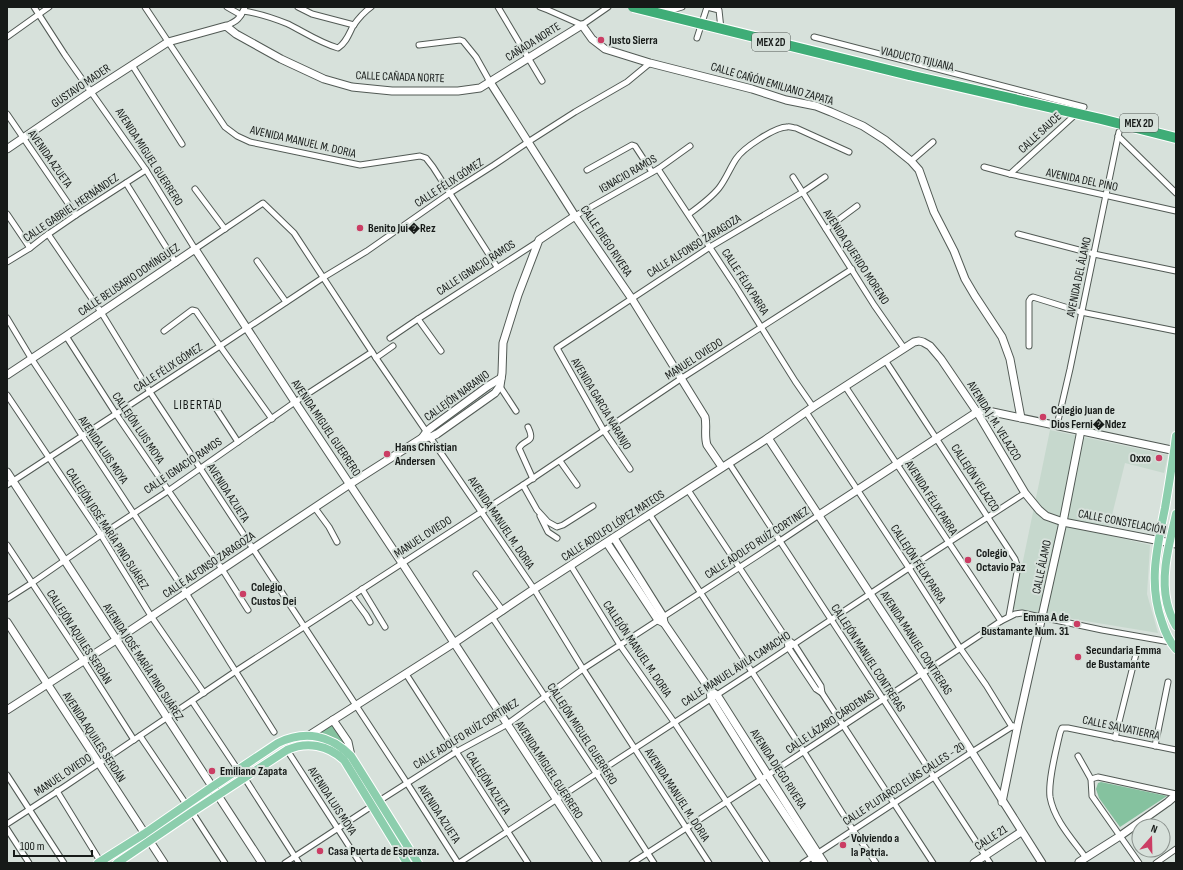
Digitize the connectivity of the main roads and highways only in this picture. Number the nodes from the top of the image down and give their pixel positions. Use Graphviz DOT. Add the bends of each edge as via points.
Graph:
graph roads {
  1 [pos="633,7"];
  2 [pos="655,7"];
  3 [pos="909,73"];
  4 [pos="1101,119"];
  5 [pos="1176,132"];
  6 [pos="1176,138"];
  7 [pos="1176,143"];
  8 [pos="1176,436"];
  9 [pos="1175,451"];
  10 [pos="1176,514"];
  11 [pos="1173,544"];
  12 [pos="1176,626"];
  13 [pos="1176,649"];
  14 [pos="376,804"];
  15 [pos="99,862"];
  16 [pos="118,863"];
  17 [pos="407,863"];
  18 [pos="418,863"];
  1 -- 3 [label="highway, VIADUCTO TIJUANA / MEX 2D, bridge"];
  2 -- 3 [label="highway, VIADUCTO TIJUANA / MEX 2D"];
  3 -- 4 [label="highway, VIADUCTO TIJUANA / MEX 2D"];
  3 -- 5 [label="highway, VIADUCTO TIJUANA / MEX 2D"];
  4 -- 6 [label="highway, MEX 2D"];
  4 -- 7 [label="highway, MEX 2D"];
  8 -- 9 [label="main road"];
  9 -- 13 [label="main road" via="1154,572 1158,611 1170,642"];
  10 -- 11 [label="main road"];
  11 -- 12 [label="main road" via="1166,567 1164,588 1167,605"];
  14 -- 15 [label="main road" via="351,756 343,749 318,737 298,737 283,741"];
  14 -- 16 [label="main road" via="338,754 315,745 294,746"];
  14 -- 17 [label="main road"];
  14 -- 18 [label="main road"];
}
